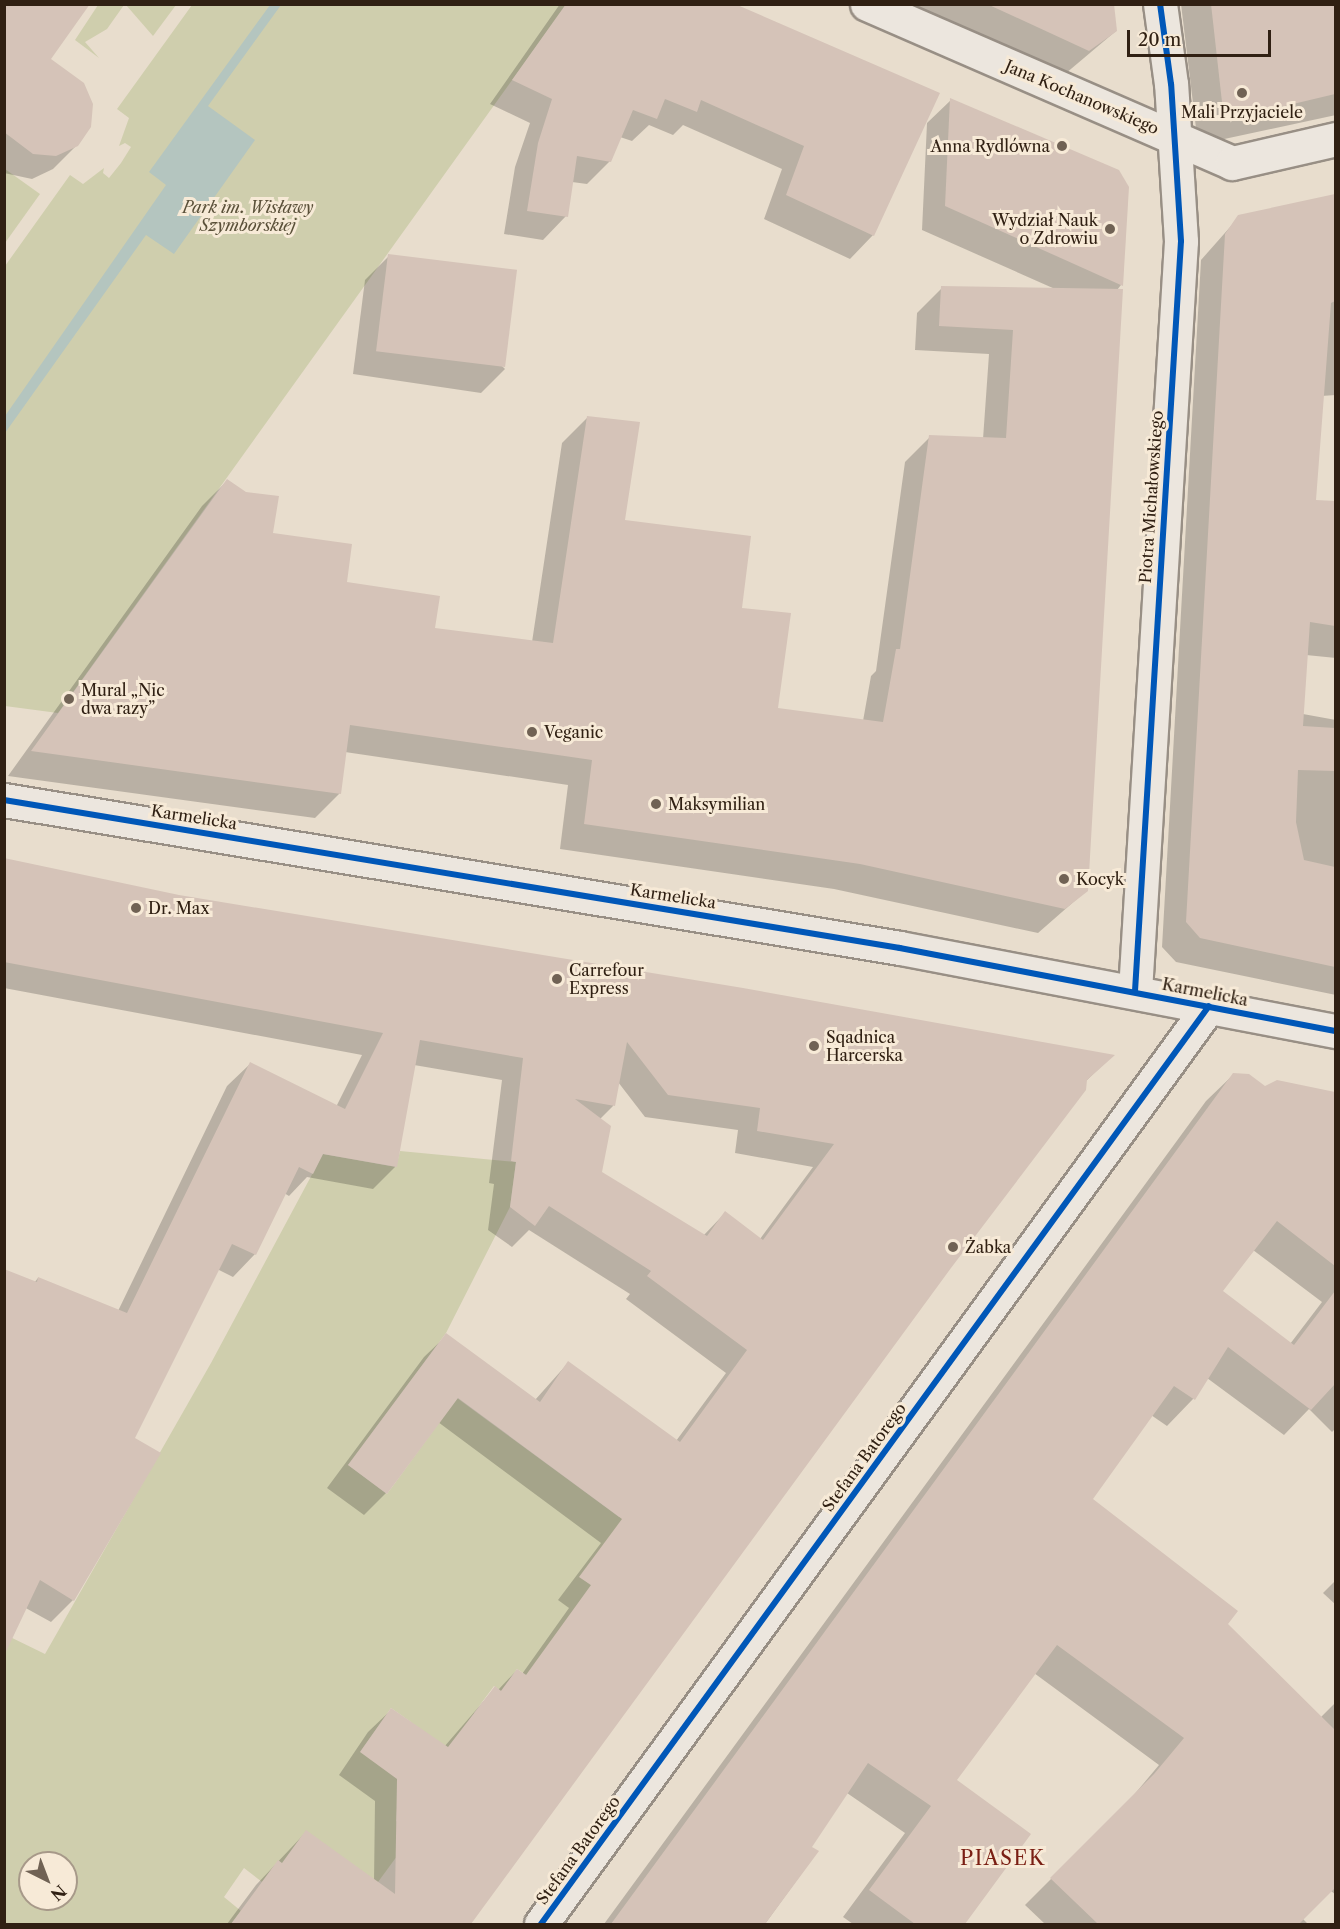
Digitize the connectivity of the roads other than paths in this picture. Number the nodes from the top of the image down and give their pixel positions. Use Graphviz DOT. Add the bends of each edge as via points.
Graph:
graph roads {
  1 [pos="867,4"];
  2 [pos="1160,4"];
  3 [pos="1175,138"];
  4 [pos="1335,139"];
  5 [pos="4,800"];
  6 [pos="1135,991"];
  7 [pos="1209,1006"];
  8 [pos="1335,1031"];
  9 [pos="541,1924"];
  1 -- 3 [label="street, Jana Kochanowskiego"];
  2 -- 3 [label="street, Piotra Michałowskiego"];
  3 -- 4 [label="street, Jana Kochanowskiego" via="1232,162"];
  3 -- 6 [label="street, Piotra Michałowskiego" via="1181,241"];
  5 -- 6 [label="street, Karmelicka" via="912,950"];
  6 -- 7 [label="street, Karmelicka"];
  7 -- 8 [label="street, Karmelicka"];
  7 -- 9 [label="street, Stefana Batorego"];
}
